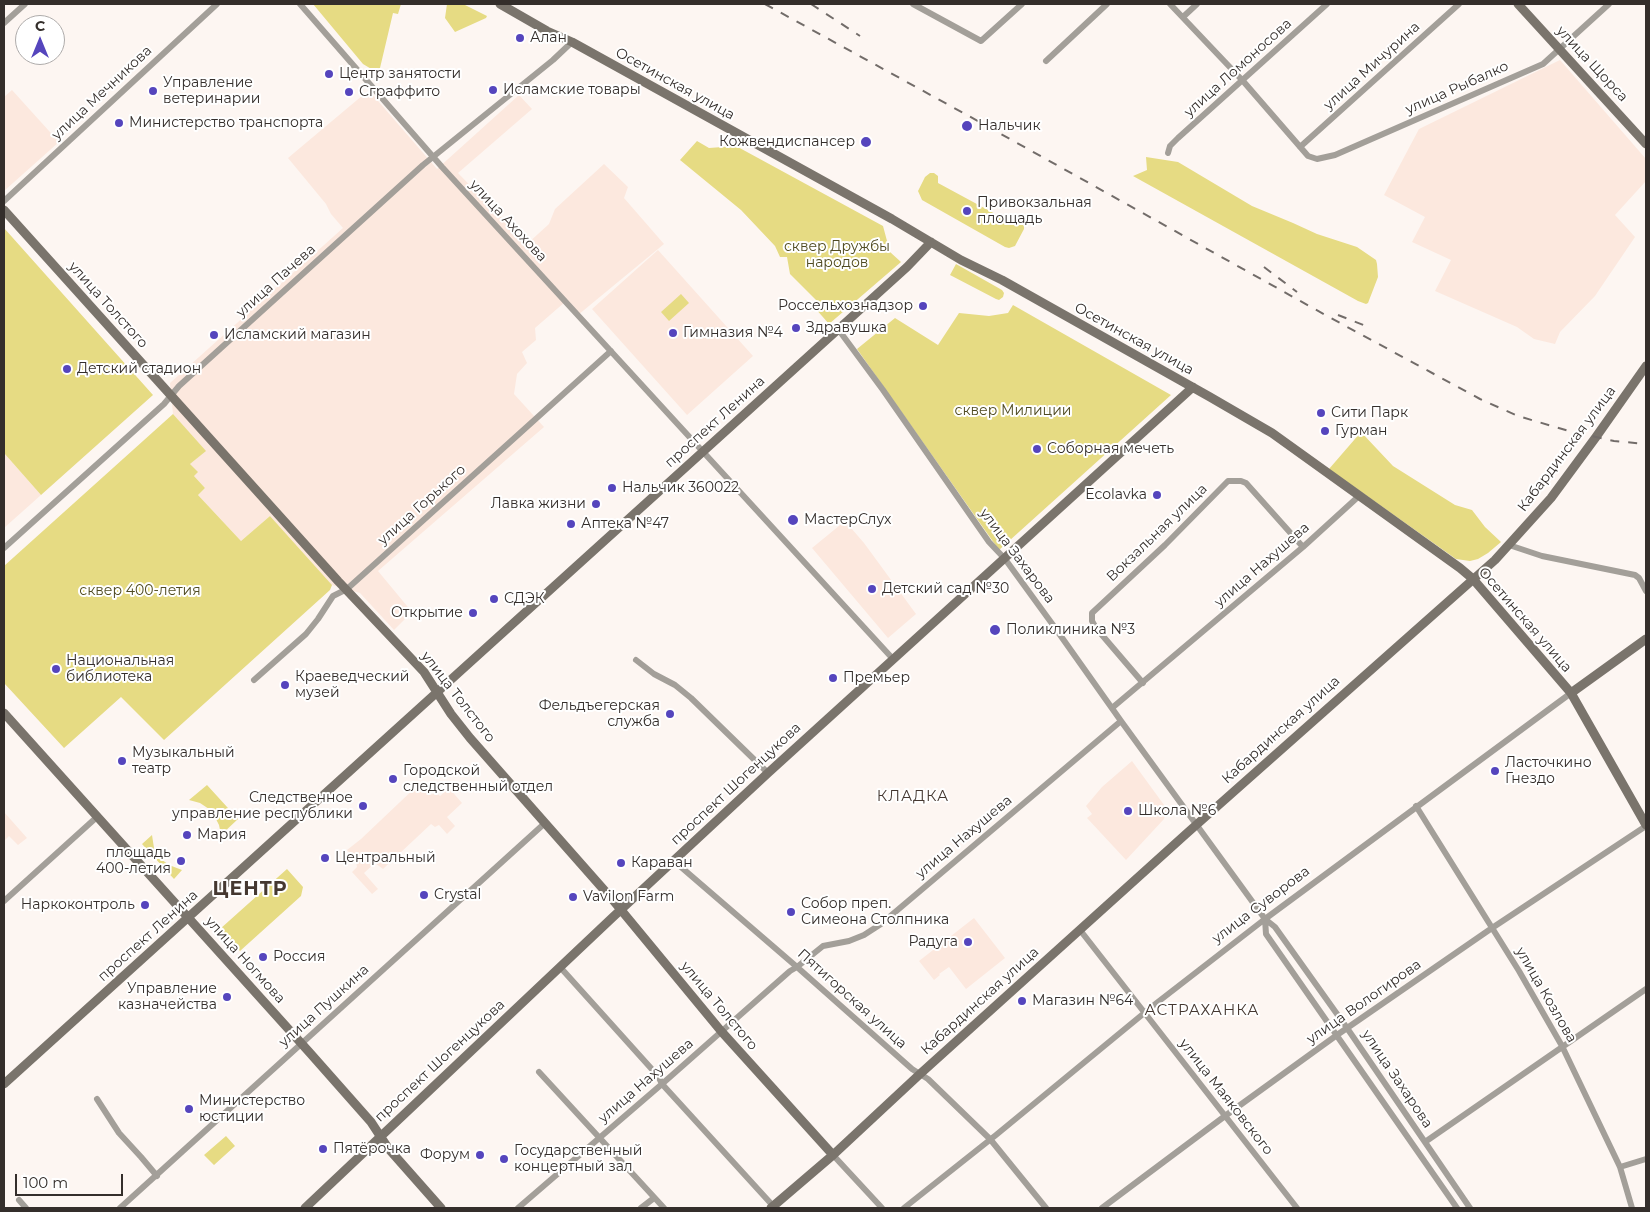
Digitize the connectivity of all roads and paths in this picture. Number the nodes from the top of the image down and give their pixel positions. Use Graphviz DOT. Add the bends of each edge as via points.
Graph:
graph roads {
  1 [pos="25,4"];
  2 [pos="217,4"];
  3 [pos="300,4"];
  4 [pos="500,4"];
  5 [pos="913,4"];
  6 [pos="1022,4"];
  7 [pos="1107,4"];
  8 [pos="1170,4"];
  9 [pos="1197,4"];
  10 [pos="1327,4"];
  11 [pos="1459,4"];
  12 [pos="1518,4"];
  13 [pos="1609,4"];
  14 [pos="1183,17"];
  15 [pos="4,23"];
  16 [pos="572,42"];
  17 [pos="1559,49"];
  18 [pos="1046,61"];
  19 [pos="1243,81"];
  20 [pos="1646,144"];
  21 [pos="1300,147"];
  22 [pos="1168,153"];
  23 [pos="433,158"];
  24 [pos="4,201"];
  25 [pos="4,210"];
  26 [pos="931,242"];
  27 [pos="838,329"];
  28 [pos="611,351"];
  29 [pos="1646,366"];
  30 [pos="1193,387"];
  31 [pos="171,396"];
  32 [pos="703,452"];
  33 [pos="1359,496"];
  34 [pos="1509,545"];
  35 [pos="1303,547"];
  36 [pos="4,548"];
  37 [pos="1005,559"];
  38 [pos="1472,579"];
  39 [pos="347,589"];
  40 [pos="1646,591"];
  41 [pos="1646,639"];
  42 [pos="636,660"];
  43 [pos="893,660"];
  44 [pos="254,680"];
  45 [pos="1143,684"];
  46 [pos="436,692"];
  47 [pos="1571,693"];
  48 [pos="1112,708"];
  49 [pos="4,713"];
  50 [pos="1121,721"];
  51 [pos="768,773"];
  52 [pos="1416,806"];
  53 [pos="98,816"];
  54 [pos="545,823"];
  55 [pos="1196,825"];
  56 [pos="1646,825"];
  57 [pos="674,861"];
  58 [pos="4,901"];
  59 [pos="621,910"];
  60 [pos="188,917"];
  61 [pos="1264,919"];
  62 [pos="1492,928"];
  63 [pos="1080,930"];
  64 [pos="560,967"];
  65 [pos="797,967"];
  66 [pos="1646,989"];
  67 [pos="1145,1013"];
  68 [pos="1347,1028"];
  69 [pos="721,1031"];
  70 [pos="1337,1035"];
  71 [pos="302,1044"];
  72 [pos="1562,1046"];
  73 [pos="539,1072"];
  74 [pos="920,1074"];
  75 [pos="4,1084"];
  76 [pos="662,1084"];
  77 [pos="97,1099"];
  78 [pos="1225,1116"];
  79 [pos="380,1137"];
  80 [pos="599,1139"];
  81 [pos="990,1139"];
  82 [pos="1425,1142"];
  83 [pos="833,1155"];
  84 [pos="1646,1160"];
  85 [pos="1620,1167"];
  86 [pos="156,1176"];
  87 [pos="654,1198"];
  88 [pos="19,1200"];
  89 [pos="26,1208"];
  90 [pos="120,1208"];
  91 [pos="304,1208"];
  92 [pos="441,1208"];
  93 [pos="518,1208"];
  94 [pos="641,1208"];
  95 [pos="664,1208"];
  96 [pos="773,1208"];
  97 [pos="882,1208"];
  98 [pos="904,1208"];
  99 [pos="1046,1208"];
  100 [pos="1102,1208"];
  101 [pos="1297,1208"];
  102 [pos="1457,1208"];
  103 [pos="1470,1208"];
  104 [pos="1632,1208"];
  1 -- 15 [label="street"];
  2 -- 24 [label="street, улица Мечникова"];
  3 -- 23 [label="street, улица Ахохова"];
  4 -- 16 [label="main road, Осетинская улица"];
  5 -- 6 [label="street" via="981,42"];
  7 -- 18 [label="street"];
  8 -- 14 [label="street"];
  9 -- 14 [label="street"];
  10 -- 19 [label="street, улица Ломоносова"];
  11 -- 21 [label="street, улица Мичурина"];
  12 -- 17 [label="main road, улица Щорса"];
  13 -- 17 [label="street, улица Рыбалко"];
  14 -- 19 [label="street"];
  16 -- 23 [label="street, улица Пачева"];
  16 -- 26 [label="main road, Осетинская улица"];
  17 -- 20 [label="main road, улица Щорса"];
  17 -- 21 [label="street, улица Рыбалко" via="1543,64 1335,155 1314,159"];
  19 -- 21 [label="street"];
  19 -- 22 [label="street, улица Ломоносова" via="1178,138"];
  23 -- 28 [label="street, улица Ахохова"];
  23 -- 31 [label="street, улица Пачева"];
  25 -- 31 [label="main road, улица Толстого"];
  26 -- 27 [label="main road, проспект Ленина"];
  26 -- 30 [label="main road, Осетинская улица"];
  27 -- 32 [label="main road, проспект Ленина"];
  27 -- 37 [label="street, улица Захарова" via="989,542"];
  28 -- 32 [label="street, улица Ахохова"];
  28 -- 39 [label="street, улица Горького"];
  29 -- 34 [label="main road, Кабардинская улица" via="1556,491"];
  30 -- 33 [label="main road, Осетинская улица" via="1272,433"];
  30 -- 37 [label="main road, проспект Шогенцукова"];
  31 -- 36 [label="street, улица Пачева"];
  31 -- 39 [label="main road, улица Толстого"];
  32 -- 43 [label="street, улица Ахохова"];
  32 -- 46 [label="main road, проспект Ленина"];
  33 -- 35 [label="street, улица Нахушева"];
  33 -- 38 [label="main road, Осетинская улица"];
  34 -- 38 [label="main road, Кабардинская улица"];
  34 -- 40 [label="street" via="1542,556 1635,575"];
  35 -- 45 [label="street, улица Нахушева"];
  35 -- 45 [label="street, Вокзальная улица" via="1246,483 1228,481 1092,613 1096,628"];
  37 -- 43 [label="main road, проспект Шогенцукова"];
  37 -- 48 [label="street, улица Захарова"];
  38 -- 47 [label="main road, Осетинская улица"];
  38 -- 55 [label="main road, Кабардинская улица"];
  39 -- 44 [label="street, улица Горького" via="333,596 306,634"];
  39 -- 46 [label="main road, улица Толстого" via="424,672"];
  41 -- 47 [label="main road, улица Суворова"];
  42 -- 51 [label="street" via="691,698"];
  43 -- 51 [label="main road, проспект Шогенцукова"];
  45 -- 48 [label="street, улица Нахушева"];
  46 -- 54 [label="main road, улица Толстого" via="470,738"];
  46 -- 60 [label="main road, проспект Ленина"];
  47 -- 52 [label="street, улица Суворова"];
  47 -- 56 [label="main road, Осетинская улица"];
  48 -- 50 [label="street, улица Захарова"];
  49 -- 53 [label="main road, улица Ногмова"];
  50 -- 55 [label="street, улица Захарова"];
  50 -- 65 [label="street, улица Нахушева" via="880,924 850,941 823,946"];
  51 -- 57 [label="main road, проспект Шогенцукова"];
  52 -- 61 [label="street, улица Суворова"];
  52 -- 62 [label="street, улица Козлова"];
  53 -- 58 [label="street"];
  53 -- 60 [label="main road, улица Ногмова"];
  54 -- 59 [label="main road, улица Толстого"];
  54 -- 71 [label="street, улица Пушкина"];
  55 -- 61 [label="street, улица Захарова"];
  55 -- 63 [label="main road, Кабардинская улица"];
  56 -- 62 [label="street, улица Вологирова"];
  57 -- 59 [label="main road, проспект Шогенцукова"];
  57 -- 65 [label="street, Пятигорская улица"];
  59 -- 64 [label="main road, проспект Шогенцукова"];
  59 -- 69 [label="main road, улица Толстого"];
  60 -- 71 [label="main road, улица Ногмова"];
  60 -- 75 [label="main road, проспект Ленина"];
  61 -- 67 [label="street, улица Суворова"];
  61 -- 68 [label="street, улица Захарова" via="1275,927"];
  61 -- 70 [label="street, улица Захарова" via="1266,934"];
  62 -- 68 [label="street, улица Вологирова"];
  62 -- 72 [label="street, улица Козлова"];
  63 -- 67 [label="street, улица Маяковского"];
  63 -- 74 [label="main road, Кабардинская улица"];
  64 -- 76 [label="street"];
  64 -- 79 [label="main road, проспект Шогенцукова"];
  65 -- 69 [label="street, улица Нахушева"];
  65 -- 74 [label="street, Пятигорская улица"];
  66 -- 72 [label="street"];
  67 -- 78 [label="street, улица Маяковского"];
  67 -- 81 [label="street, улица Суворова"];
  68 -- 70 [label="street, улица Вологирова"];
  68 -- 82 [label="street, улица Захарова"];
  69 -- 76 [label="street, улица Нахушева"];
  69 -- 83 [label="main road, улица Толстого"];
  70 -- 78 [label="street, улица Вологирова"];
  70 -- 102 [label="street, улица Захарова"];
  71 -- 79 [label="main road, улица Ногмова" via="371,1122"];
  71 -- 86 [label="street, улица Пушкина"];
  72 -- 82 [label="street"];
  72 -- 85 [label="street, улица Козлова"];
  73 -- 80 [label="street"];
  74 -- 81 [label="street, Пятигорская улица"];
  74 -- 83 [label="main road, Кабардинская улица"];
  76 -- 80 [label="street, улица Нахушева"];
  76 -- 96 [label="street"];
  77 -- 86 [label="street" via="119,1133"];
  78 -- 100 [label="street, улица Вологирова"];
  78 -- 101 [label="street, улица Маяковского"];
  79 -- 91 [label="main road, проспект Шогенцукова"];
  79 -- 92 [label="main road, улица Ногмова"];
  80 -- 87 [label="street"];
  80 -- 93 [label="street, улица Нахушева"];
  81 -- 98 [label="street, улица Суворова"];
  81 -- 99 [label="street, Пятигорская улица"];
  82 -- 103 [label="street, улица Захарова"];
  83 -- 96 [label="main road, Кабардинская улица"];
  83 -- 97 [label="street, улица Толстого"];
  84 -- 85 [label="street"];
  85 -- 104 [label="street, улица Козлова"];
  86 -- 90 [label="street, улица Пушкина"];
  87 -- 94 [label="street"];
  87 -- 95 [label="street"];
  88 -- 89 [label="street"];
}
